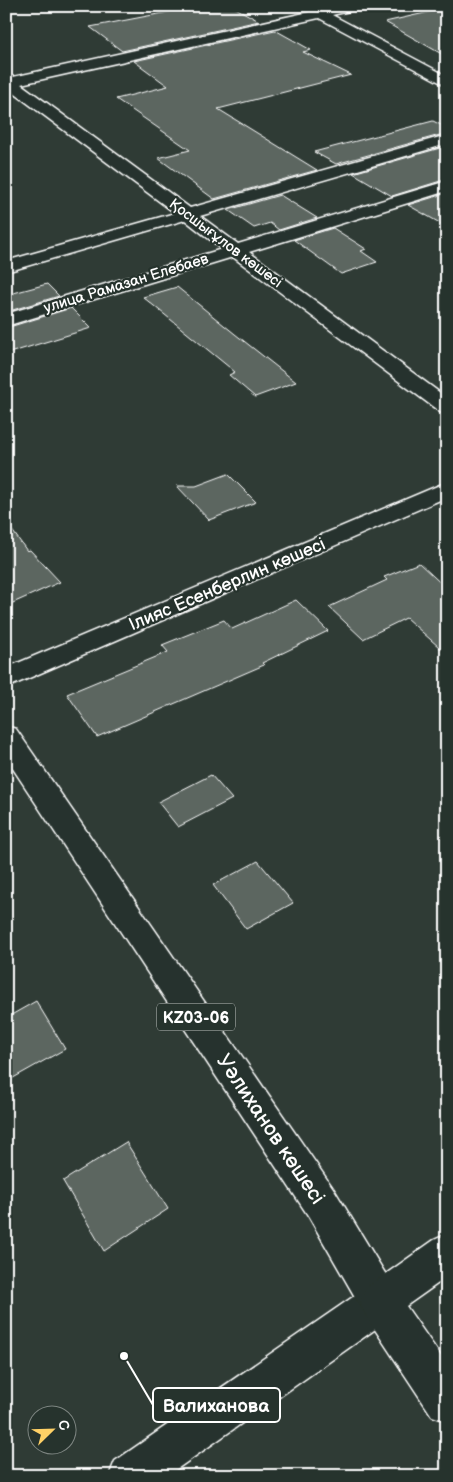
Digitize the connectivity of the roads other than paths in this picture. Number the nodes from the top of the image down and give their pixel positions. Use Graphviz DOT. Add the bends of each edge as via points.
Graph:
graph roads {
  1 [pos="306,6"];
  2 [pos="354,6"];
  3 [pos="320,14"];
  4 [pos="8,82"];
  5 [pos="447,82"];
  6 [pos="447,139"];
  7 [pos="447,186"];
  8 [pos="186,214"];
  9 [pos="235,250"];
  10 [pos="6,267"];
  11 [pos="6,320"];
  12 [pos="447,408"];
  13 [pos="447,489"];
  14 [pos="6,679"];
  15 [pos="6,736"];
  16 [pos="447,1253"];
  17 [pos="380,1302"];
  18 [pos="447,1401"];
  19 [pos="130,1476"];
  1 -- 3 [label="main road"];
  2 -- 3 [label="main road"];
  3 -- 4 [label="main road"];
  3 -- 5 [label="main road"];
  4 -- 8 [label="main road, Қосшығұлов көшесі"];
  6 -- 8 [label="main road"];
  7 -- 9 [label="main road, улица Рамазан Елебаев"];
  8 -- 9 [label="main road, Қосшығұлов көшесі"];
  8 -- 10 [label="main road"];
  9 -- 11 [label="main road, улица Рамазан Елебаев"];
  9 -- 12 [label="main road, Қосшығұлов көшесі"];
  13 -- 14 [label="main road, Ілияс Есенберлин көшесі"];
  15 -- 17 [label="main road, Уәлиханов көшесі / KZ03-06" via="322,1204"];
  16 -- 17 [label="main road"];
  17 -- 18 [label="main road, Уәлиханов көшесі"];
  17 -- 19 [label="main road"];
}
